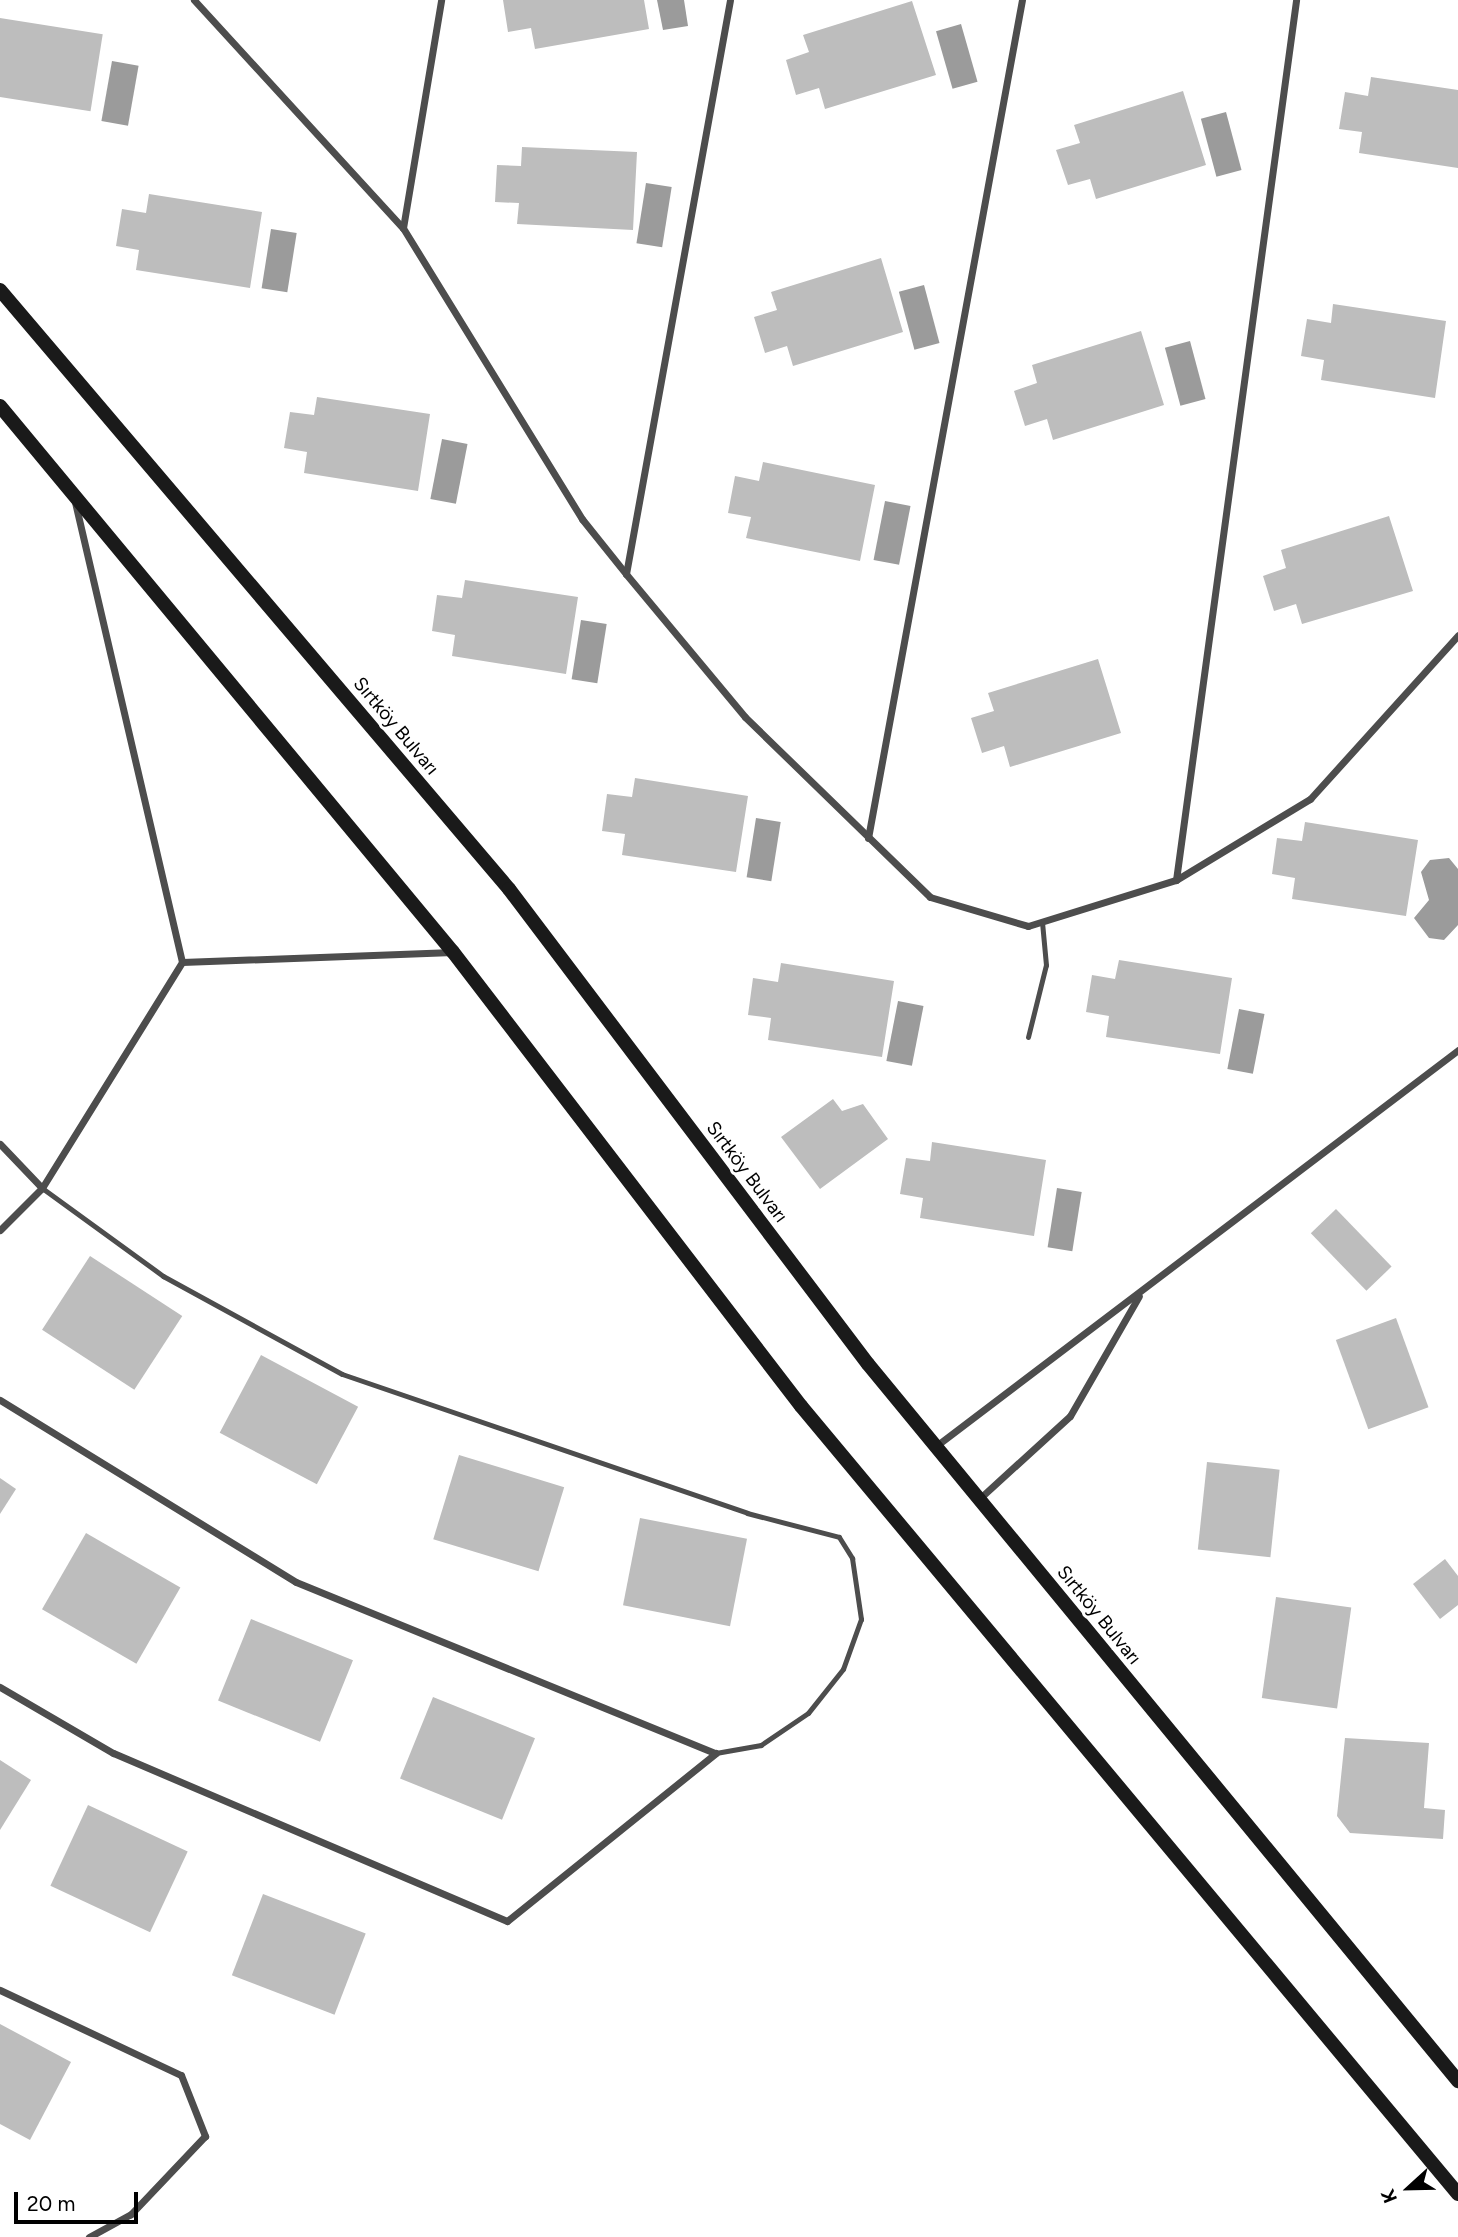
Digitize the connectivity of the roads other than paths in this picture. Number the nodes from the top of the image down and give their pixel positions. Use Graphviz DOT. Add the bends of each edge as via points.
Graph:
graph roads {
  1 [pos="194,0"];
  2 [pos="441,0"];
  3 [pos="730,0"];
  4 [pos="1021,0"];
  5 [pos="1297,0"];
  6 [pos="403,228"];
  7 [pos="0,290"];
  8 [pos="0,406"];
  9 [pos="74,494"];
  10 [pos="626,574"];
  11 [pos="1458,635"];
  12 [pos="868,838"];
  13 [pos="1175,880"];
  14 [pos="1042,922"];
  15 [pos="453,952"];
  16 [pos="182,962"];
  17 [pos="1028,1037"];
  18 [pos="1458,1051"];
  19 [pos="0,1144"];
  20 [pos="42,1188"];
  21 [pos="0,1230"];
  22 [pos="1140,1292"];
  23 [pos="0,1400"];
  24 [pos="935,1446"];
  25 [pos="979,1499"];
  26 [pos="0,1687"];
  27 [pos="716,1753"];
  28 [pos="0,1990"];
  29 [pos="1458,2081"];
  30 [pos="1458,2194"];
  31 [pos="89,2237"];
  1 -- 6 [label="street"];
  2 -- 6 [label="street"];
  3 -- 10 [label="street"];
  4 -- 12 [label="street"];
  5 -- 13 [label="street"];
  6 -- 10 [label="street" via="582,519"];
  7 -- 24 [label="main road, Sırtköy Bulvarı" via="509,889"];
  8 -- 9 [label="main road"];
  9 -- 15 [label="main road"];
  9 -- 16 [label="street"];
  10 -- 12 [label="street" via="745,717"];
  11 -- 13 [label="street" via="1310,799"];
  12 -- 14 [label="street" via="930,897 1028,926"];
  13 -- 14 [label="street"];
  14 -- 17 [label="lane" via="1046,965"];
  15 -- 16 [label="street"];
  15 -- 30 [label="main road" via="801,1406"];
  16 -- 20 [label="street"];
  18 -- 22 [label="street"];
  19 -- 20 [label="street"];
  20 -- 21 [label="street"];
  20 -- 27 [label="lane" via="174,1283 342,1374 721,1504 839,1537 852,1558 861,1619 842,1670 808,1713 761,1745"];
  22 -- 24 [label="street"];
  22 -- 25 [label="street" via="1070,1416"];
  23 -- 27 [label="street" via="296,1582"];
  24 -- 25 [label="main road, Sırtköy Bulvarı"];
  25 -- 29 [label="main road, Sırtköy Bulvarı"];
  26 -- 27 [label="street" via="113,1753 507,1921"];
  28 -- 31 [label="street" via="181,2075 205,2136 131,2214"];
}
